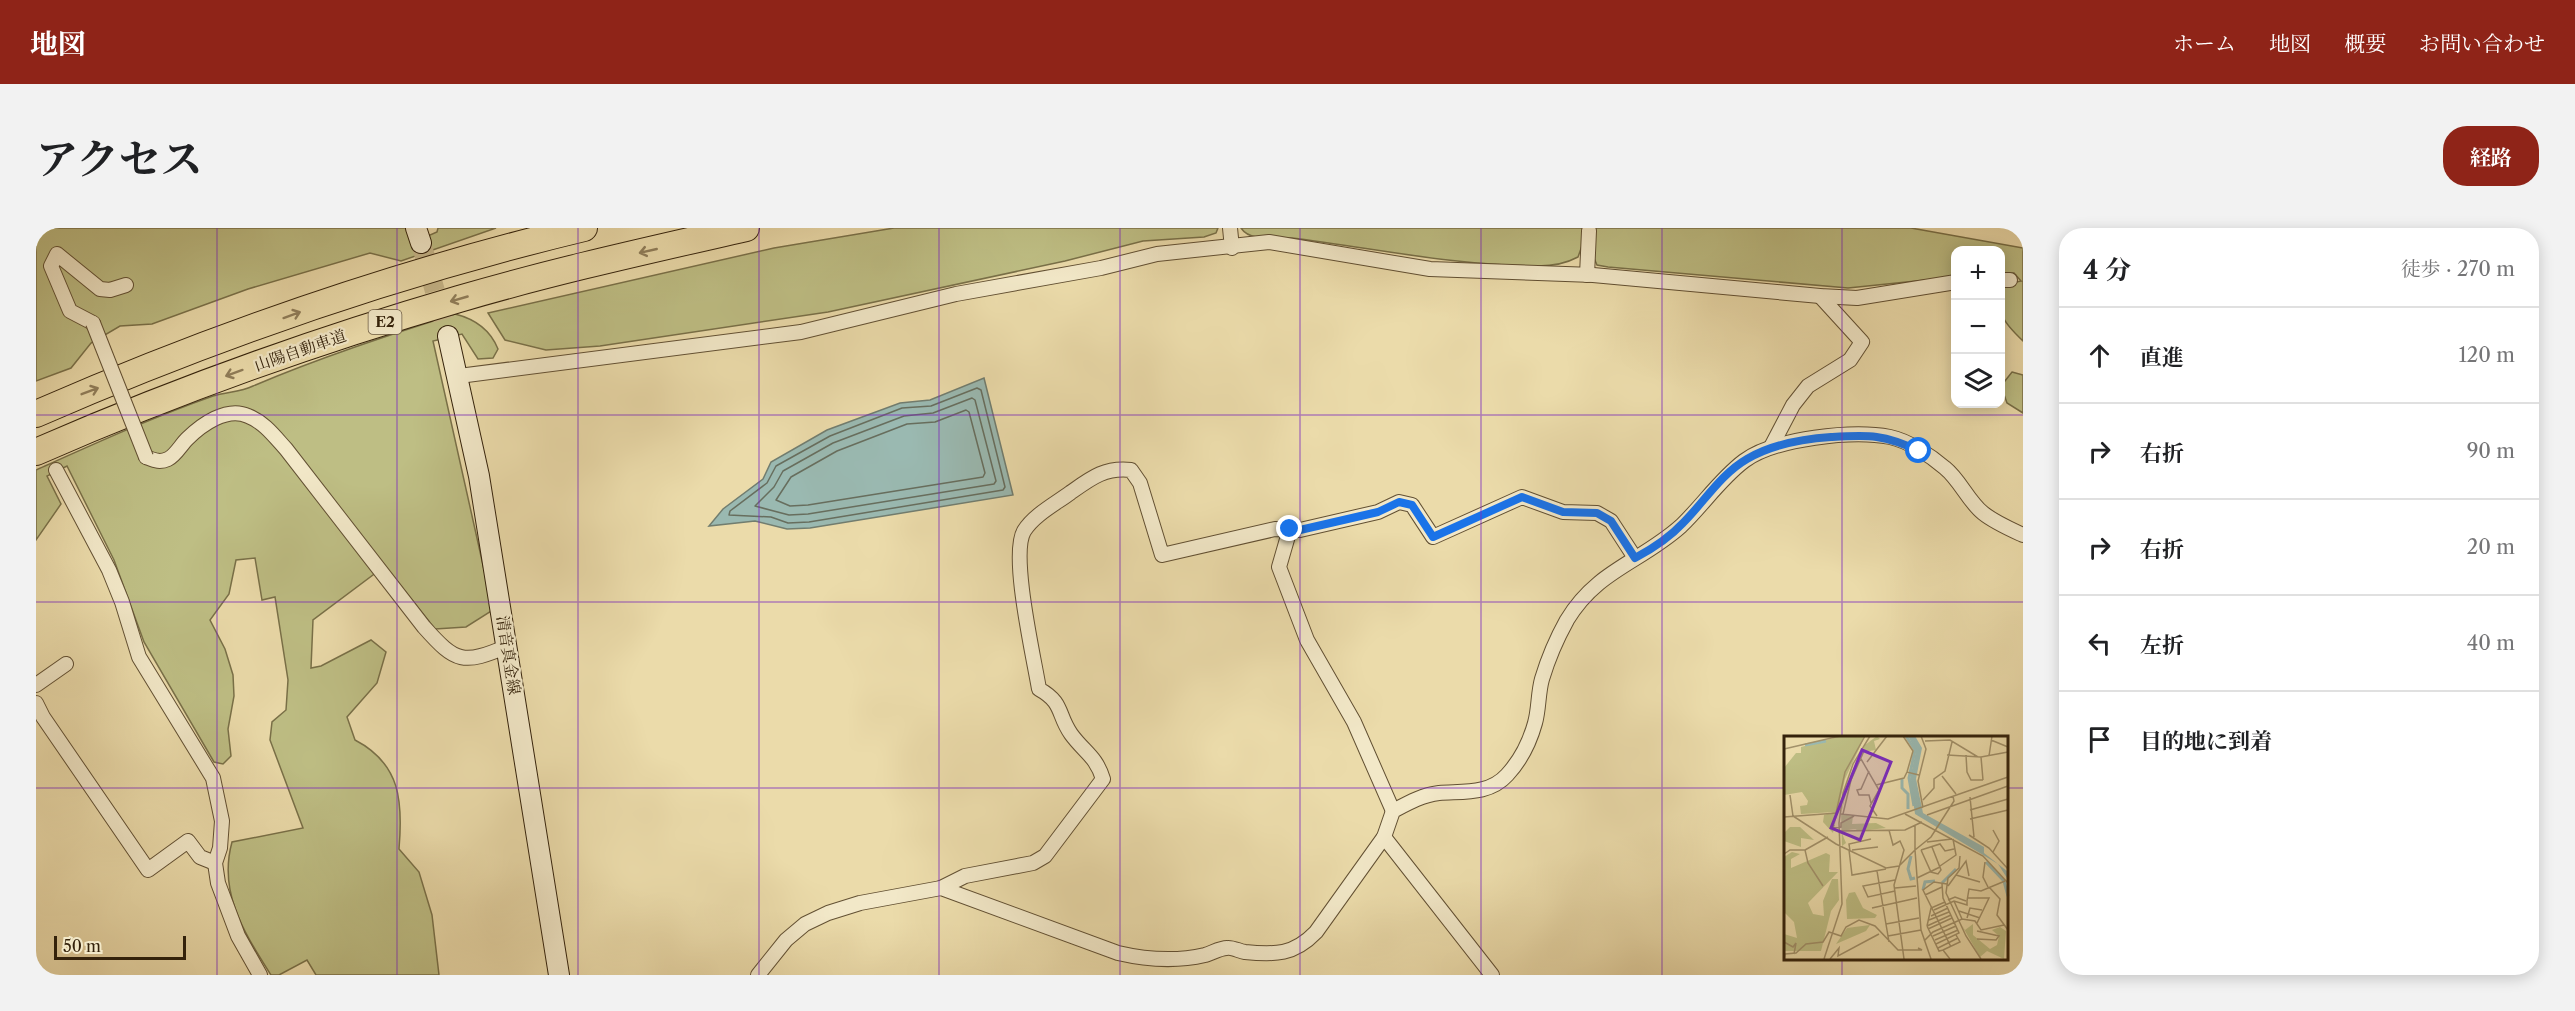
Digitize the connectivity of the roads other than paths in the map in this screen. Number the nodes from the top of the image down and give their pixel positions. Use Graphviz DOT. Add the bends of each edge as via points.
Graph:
graph roads {
  1 [pos="584,228"];
  2 [pos="746,228"];
  3 [pos="1230,228"];
  4 [pos="1589,231"];
  5 [pos="1232,248"];
  6 [pos="1587,275"];
  7 [pos="1951,283"];
  8 [pos="126,285"];
  9 [pos="1820,296"];
  10 [pos="448,336"];
  11 [pos="459,376"];
  12 [pos="36,414"];
  13 [pos="1772,447"];
  14 [pos="36,452"];
  15 [pos="56,470"];
  16 [pos="1290,529"];
  17 [pos="2023,535"];
  18 [pos="1635,558"];
  19 [pos="507,646"];
  20 [pos="66,664"];
  21 [pos="36,685"];
  22 [pos="36,703"];
  23 [pos="39,722"];
  24 [pos="1393,812"];
  25 [pos="1384,837"];
  26 [pos="215,863"];
  27 [pos="941,888"];
  28 [pos="260,975"];
  29 [pos="559,975"];
  30 [pos="758,975"];
  31 [pos="1492,975"];
  12 -- 1 [label="highway, E2, one-way" via="333,300"];
  2 -- 14 [label="highway, 山陽自動車道 / E2, one-way" via="574,268 346,334 232,373"];
  3 -- 5 [label="street"];
  4 -- 6 [label="street"];
  5 -- 6 [label="street" via="1269,242 1430,269"];
  5 -- 11 [label="street" via="1157,254 956,294 801,332"];
  6 -- 9 [label="street"];
  7 -- 9 [label="street" via="1857,298"];
  8 -- 19 [label="street, bridge" via="100,289 57,254 51,266 70,311 93,323 146,457 156,462 170,459 189,437 213,419 231,412 248,415 286,449 447,652 462,658 479,658"];
  9 -- 13 [label="street" via="1862,342 1850,360 1808,386 1793,405"];
  10 -- 11 [label="main road, 清音真金線"];
  11 -- 19 [label="main road, 清音真金線"];
  13 -- 17 [label="street" via="1816,438 1892,438 1947,469 1983,513"];
  13 -- 18 [label="street" via="1746,460 1712,490 1682,525"];
  15 -- 26 [label="street" via="109,570 139,657 213,778 222,820"];
  16 -- 18 [label="street" via="1378,512 1399,502 1412,505 1433,537 1522,497 1563,512 1597,513 1611,521"];
  16 -- 24 [label="street" via="1279,567 1307,640 1354,722"];
  16 -- 27 [label="street" via="1162,555 1140,483 1131,470 1115,468 1098,472 1032,520 1023,533 1018,558 1039,689 1060,707 1070,733 1090,752 1103,779 1044,856 1033,863 965,876"];
  18 -- 24 [label="street" via="1597,582 1566,622 1542,680 1536,723 1506,777 1465,794 1438,793 1415,799"];
  19 -- 29 [label="main road, 清音真金線"];
  20 -- 21 [label="street"];
  22 -- 23 [label="street"];
  23 -- 26 [label="street" via="148,870 188,841 200,857"];
  24 -- 25 [label="street"];
  25 -- 27 [label="street" via="1316,932 1302,946 1281,953 1242,952 1228,947 1168,961 1145,960"];
  25 -- 31 [label="street"];
  26 -- 28 [label="street" via="218,883 238,936"];
  27 -- 30 [label="street" via="868,901 828,913 805,924 786,940"];
}
